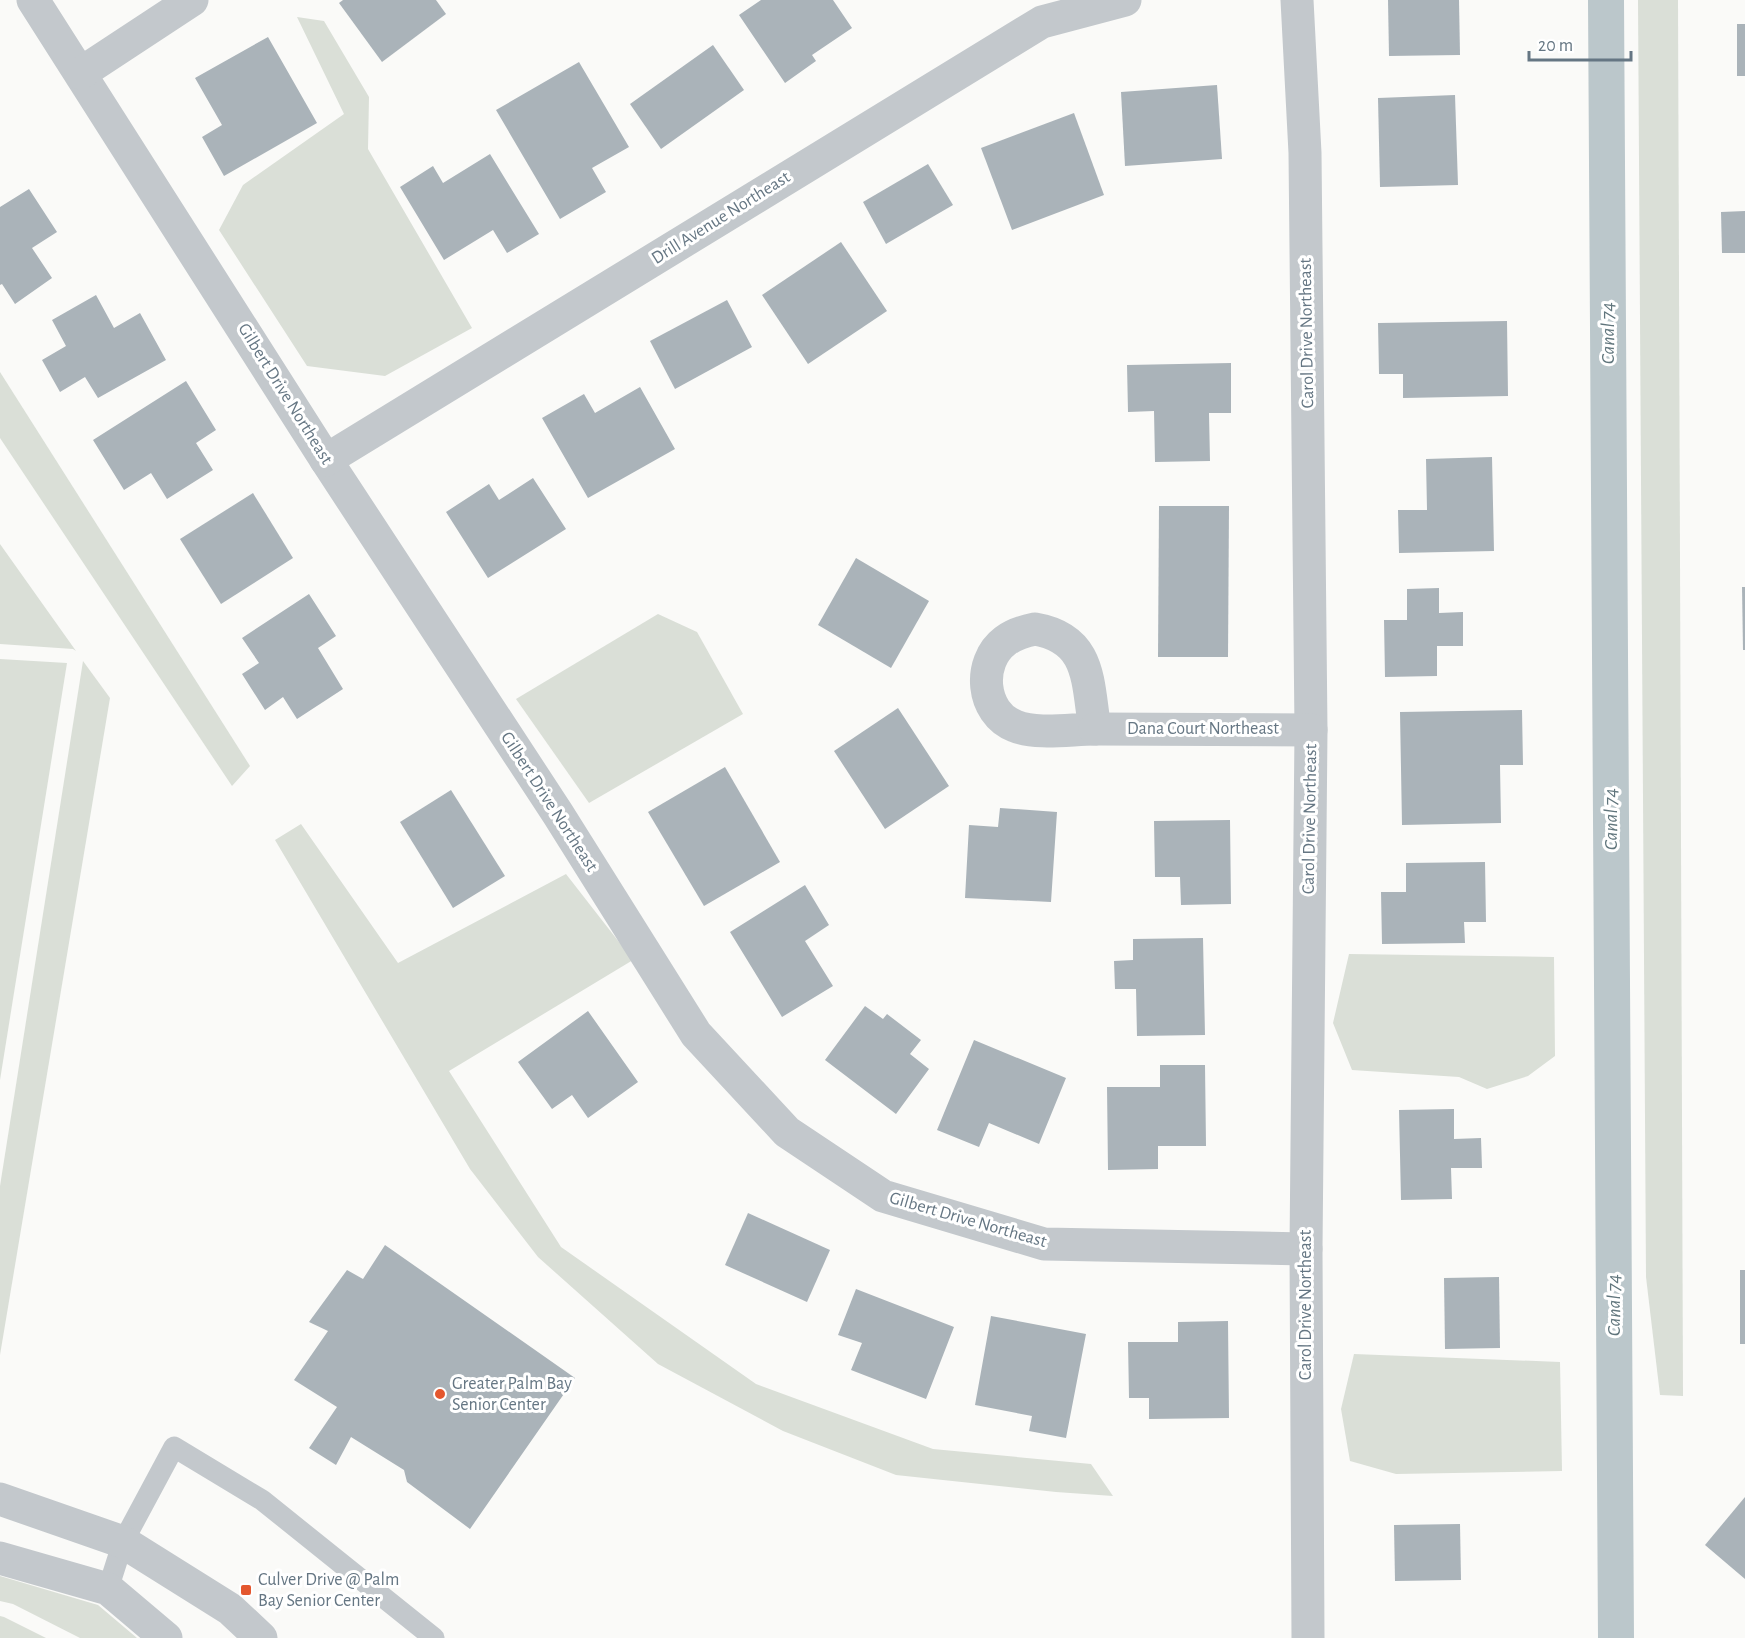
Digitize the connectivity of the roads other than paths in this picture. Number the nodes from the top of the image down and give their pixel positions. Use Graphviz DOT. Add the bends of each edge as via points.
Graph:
graph roads {
  1 [pos="33,0"];
  2 [pos="192,0"];
  3 [pos="1125,0"];
  4 [pos="1297,0"];
  5 [pos="81,73"];
  6 [pos="326,460"];
  7 [pos="1095,729"];
  8 [pos="1311,730"];
  9 [pos="1306,1250"];
  10 [pos="0,1499"];
  11 [pos="123,1542"];
  12 [pos="0,1558"];
  13 [pos="108,1589"];
  14 [pos="166,1638"];
  15 [pos="261,1638"];
  16 [pos="434,1638"];
  17 [pos="1308,1638"];
  1 -- 5 [label="street, Gilbert Drive Northeast"];
  2 -- 5 [label="street"];
  3 -- 6 [label="street, Drill Avenue Northeast" via="1042,22"];
  4 -- 8 [label="street, Carol Drive Northeast" via="1305,153"];
  5 -- 6 [label="street, Gilbert Drive Northeast"];
  6 -- 9 [label="street, Gilbert Drive Northeast" via="558,814 696,1035 787,1132 883,1196 1044,1244"];
  7 -- 8 [label="street, Dana Court Northeast"];
  8 -- 9 [label="street, Carol Drive Northeast"];
  9 -- 17 [label="street, Carol Drive Northeast"];
  10 -- 11 [label="street"];
  11 -- 13 [label="lane"];
  11 -- 15 [label="street" via="230,1609"];
  11 -- 16 [label="lane" via="174,1448 262,1500"];
  12 -- 13 [label="street"];
  13 -- 14 [label="street"];
}
